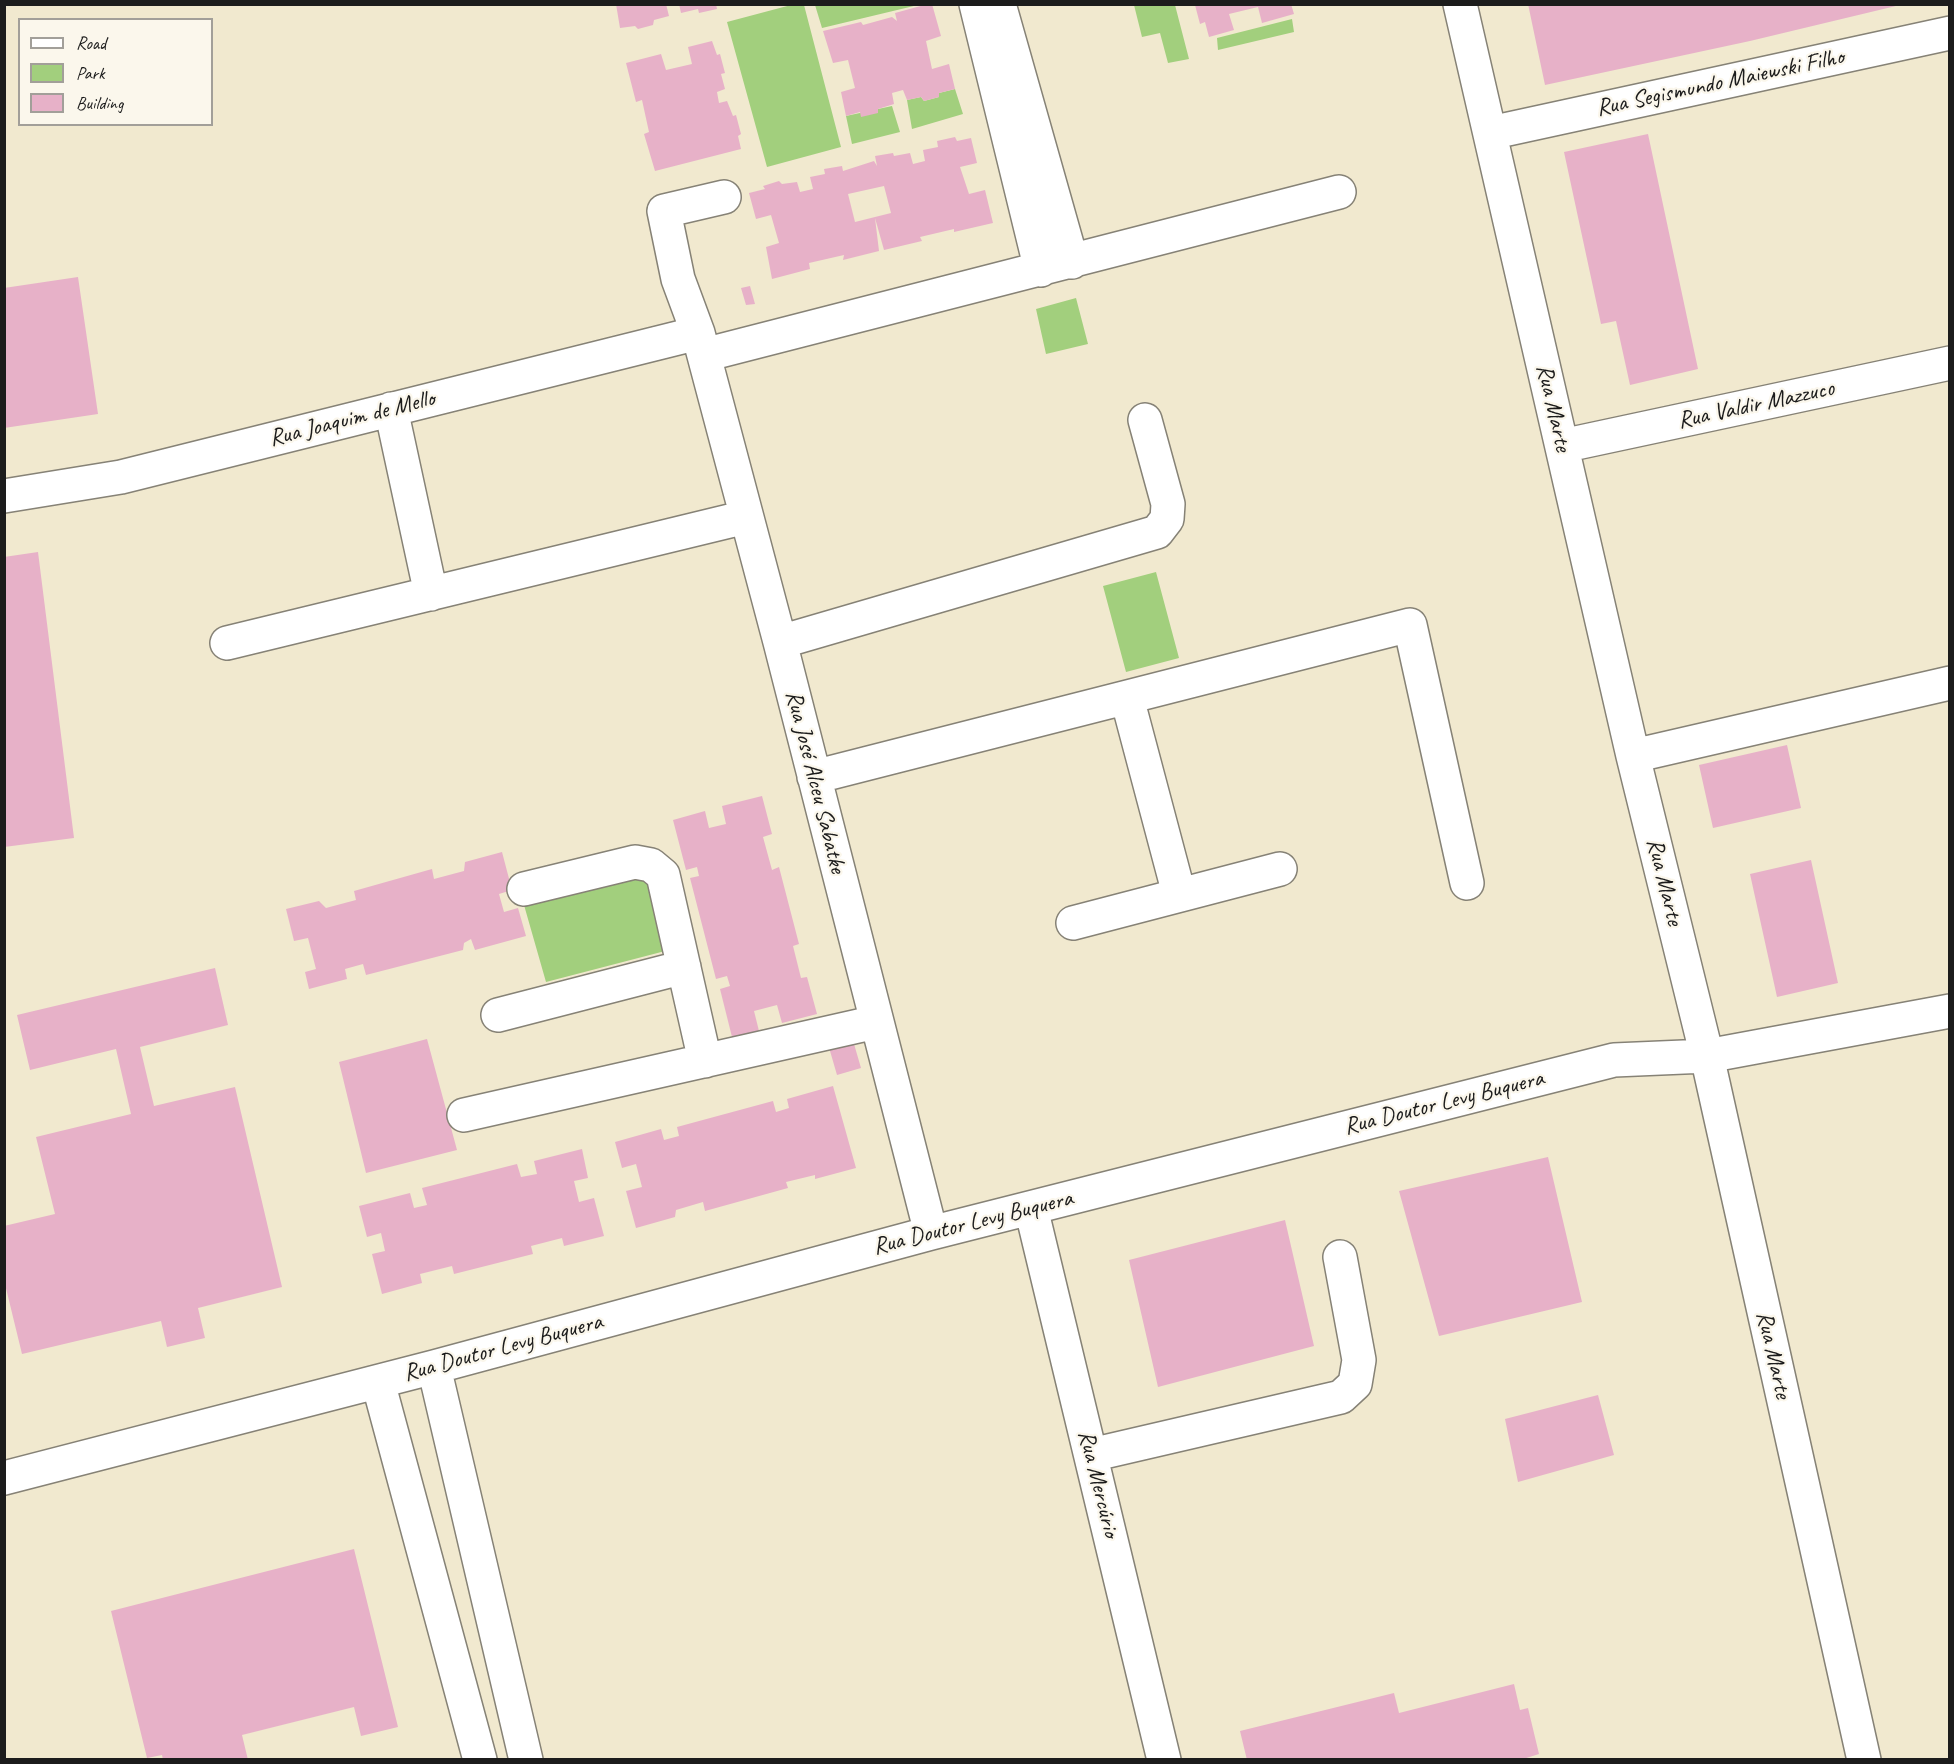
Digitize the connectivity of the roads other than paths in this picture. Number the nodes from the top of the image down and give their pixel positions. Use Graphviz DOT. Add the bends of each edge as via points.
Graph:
graph roads {
  1 [pos="976,4"];
  2 [pos="999,4"];
  3 [pos="1460,4"];
  4 [pos="1950,33"];
  5 [pos="1490,133"];
  6 [pos="1339,192"];
  7 [pos="724,197"];
  8 [pos="1072,262"];
  9 [pos="1041,270"];
  10 [pos="701,344"];
  11 [pos="1950,363"];
  12 [pos="391,410"];
  13 [pos="1145,420"];
  14 [pos="1562,446"];
  15 [pos="4,496"];
  16 [pos="746,517"];
  17 [pos="431,594"];
  18 [pos="780,642"];
  19 [pos="227,643"];
  20 [pos="1950,683"];
  21 [pos="1127,698"];
  22 [pos="1633,756"];
  23 [pos="814,777"];
  24 [pos="1280,869"];
  25 [pos="1467,883"];
  26 [pos="524,889"];
  27 [pos="1179,894"];
  28 [pos="1073,923"];
  29 [pos="684,967"];
  30 [pos="1950,1011"];
  31 [pos="498,1015"];
  32 [pos="876,1022"];
  33 [pos="1707,1056"];
  34 [pos="705,1061"];
  35 [pos="464,1115"];
  36 [pos="1031,1208"];
  37 [pos="931,1233"];
  38 [pos="1340,1257"];
  39 [pos="434,1367"];
  40 [pos="378,1382"];
  41 [pos="1091,1455"];
  42 [pos="4,1478"];
  43 [pos="480,1760"];
  44 [pos="526,1760"];
  45 [pos="1164,1760"];
  46 [pos="1864,1760"];
  1 -- 9 [label="street"];
  2 -- 8 [label="street"];
  3 -- 5 [label="street, Rua Marte"];
  4 -- 5 [label="street, Rua Segismundo Maiewski Filho"];
  5 -- 14 [label="street, Rua Marte"];
  6 -- 8 [label="street, Rua Joaquim de Mello"];
  7 -- 10 [label="street, Rua José Alceu Sabatke" via="664,211 678,279"];
  8 -- 9 [label="street, Rua Joaquim de Mello"];
  9 -- 10 [label="street, Rua Joaquim de Mello"];
  10 -- 12 [label="street, Rua Joaquim de Mello"];
  10 -- 16 [label="street, Rua José Alceu Sabatke"];
  11 -- 14 [label="street, Rua Valdir Mazzuco"];
  12 -- 15 [label="street, Rua Joaquim de Mello" via="121,477"];
  12 -- 17 [label="street"];
  13 -- 18 [label="street" via="1168,504 1167,519 1157,532"];
  14 -- 22 [label="street, Rua Marte"];
  16 -- 17 [label="street"];
  16 -- 18 [label="street, Rua José Alceu Sabatke"];
  17 -- 19 [label="street"];
  18 -- 23 [label="street, Rua José Alceu Sabatke"];
  20 -- 22 [label="street"];
  21 -- 23 [label="street"];
  21 -- 25 [label="street" via="1410,625"];
  21 -- 27 [label="street"];
  22 -- 33 [label="street, Rua Marte"];
  23 -- 32 [label="street, Rua José Alceu Sabatke"];
  24 -- 27 [label="street"];
  26 -- 29 [label="street" via="635,862 651,865 663,875"];
  27 -- 28 [label="street"];
  29 -- 31 [label="street"];
  29 -- 34 [label="street"];
  30 -- 33 [label="street, Rua Doutor Levy Buquera"];
  32 -- 34 [label="street"];
  32 -- 37 [label="street, Rua José Alceu Sabatke"];
  33 -- 36 [label="street, Rua Doutor Levy Buquera" via="1614,1060"];
  33 -- 46 [label="street, Rua Marte"];
  34 -- 35 [label="street"];
  36 -- 37 [label="street, Rua Doutor Levy Buquera"];
  36 -- 41 [label="street, Rua Mercúrio"];
  37 -- 39 [label="street, Rua Doutor Levy Buquera"];
  38 -- 41 [label="street" via="1359,1360 1355,1384 1341,1397"];
  39 -- 40 [label="street, Rua Doutor Levy Buquera"];
  39 -- 44 [label="street"];
  40 -- 42 [label="street, Rua Doutor Levy Buquera"];
  40 -- 43 [label="street"];
  41 -- 45 [label="street, Rua Mercúrio"];
}
